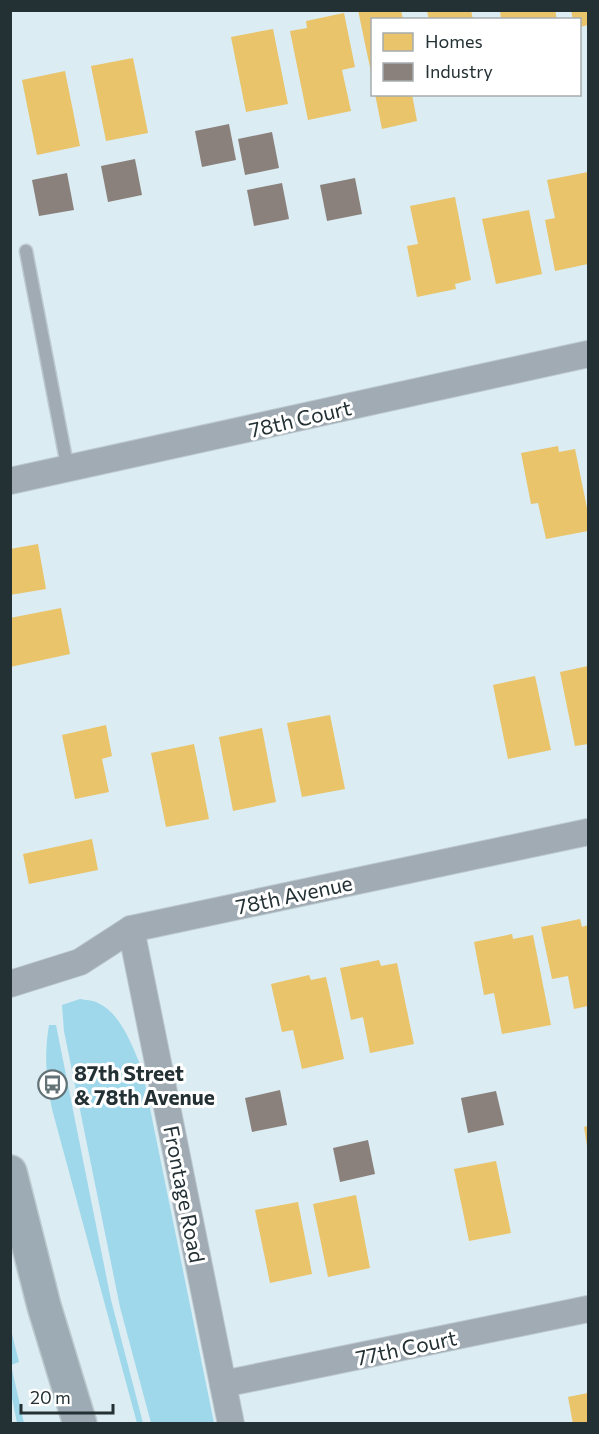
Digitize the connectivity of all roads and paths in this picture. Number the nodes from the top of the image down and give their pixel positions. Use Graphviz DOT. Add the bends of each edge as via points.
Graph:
graph roads {
  1 [pos="26,251"];
  2 [pos="588,354"];
  3 [pos="68,470"];
  4 [pos="10,482"];
  5 [pos="588,832"];
  6 [pos="131,929"];
  7 [pos="10,984"];
  8 [pos="10,1172"];
  9 [pos="588,1309"];
  10 [pos="223,1384"];
  11 [pos="80,1424"];
  12 [pos="231,1424"];
  1 -- 3 [label="lane"];
  2 -- 3 [label="street, 78th Court"];
  3 -- 4 [label="street, 78th Court"];
  5 -- 6 [label="street, 78th Avenue"];
  6 -- 7 [label="street, 78th Avenue" via="80,962"];
  6 -- 10 [label="street, Frontage Road"];
  8 -- 11 [label="main road" via="44,1306"];
  9 -- 10 [label="street, 77th Court"];
  10 -- 12 [label="street, Frontage Road"];
}
